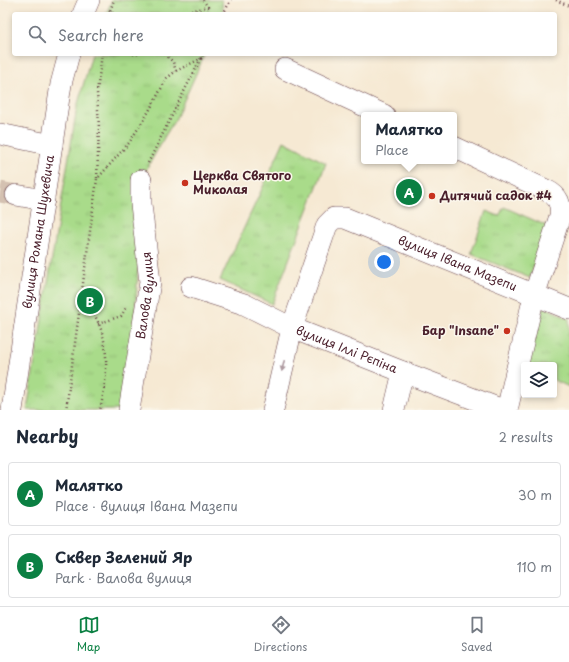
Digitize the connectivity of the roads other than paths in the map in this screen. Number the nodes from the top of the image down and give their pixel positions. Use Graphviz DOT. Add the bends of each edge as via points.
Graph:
graph roads {
  1 [pos="89,0"];
  2 [pos="84,12"];
  3 [pos="68,56"];
  4 [pos="285,69"];
  5 [pos="378,112"];
  6 [pos="0,134"];
  7 [pos="52,145"];
  8 [pos="457,148"];
  9 [pos="142,180"];
  10 [pos="16,195"];
  11 [pos="44,200"];
  12 [pos="191,286"];
  13 [pos="534,296"];
  14 [pos="569,309"];
  15 [pos="292,328"];
  16 [pos="403,372"];
  17 [pos="12,410"];
  18 [pos="129,410"];
  19 [pos="273,410"];
  20 [pos="394,410"];
  21 [pos="503,410"];
  22 [pos="506,410"];
  1 -- 2 [label="street"];
  3 -- 7 [label="street, вулиця Романа Шухевича" via="61,84"];
  4 -- 5 [label="street"];
  6 -- 7 [label="street"];
  7 -- 11 [label="street, вулиця Романа Шухевича"];
  8 -- 13 [label="street" via="548,190 559,201 560,216"];
  9 -- 18 [label="street, Валова вулиця" via="141,204 150,282"];
  10 -- 11 [label="street"];
  11 -- 17 [label="street, вулиця Романа Шухевича"];
  12 -- 15 [label="street, вулиця Іллі Рєпіна" via="244,304"];
  13 -- 14 [label="street, вулиця Івана Мазепи"];
  13 -- 15 [label="street, вулиця Івана Мазепи" via="345,218 334,218 327,225"];
  13 -- 22 [label="street"];
  15 -- 16 [label="street, вулиця Іллі Рєпіна"];
  15 -- 19 [label="street, one-way"];
  16 -- 20 [label="street"];
  16 -- 21 [label="street, вулиця Іллі Рєпіна"];
}
